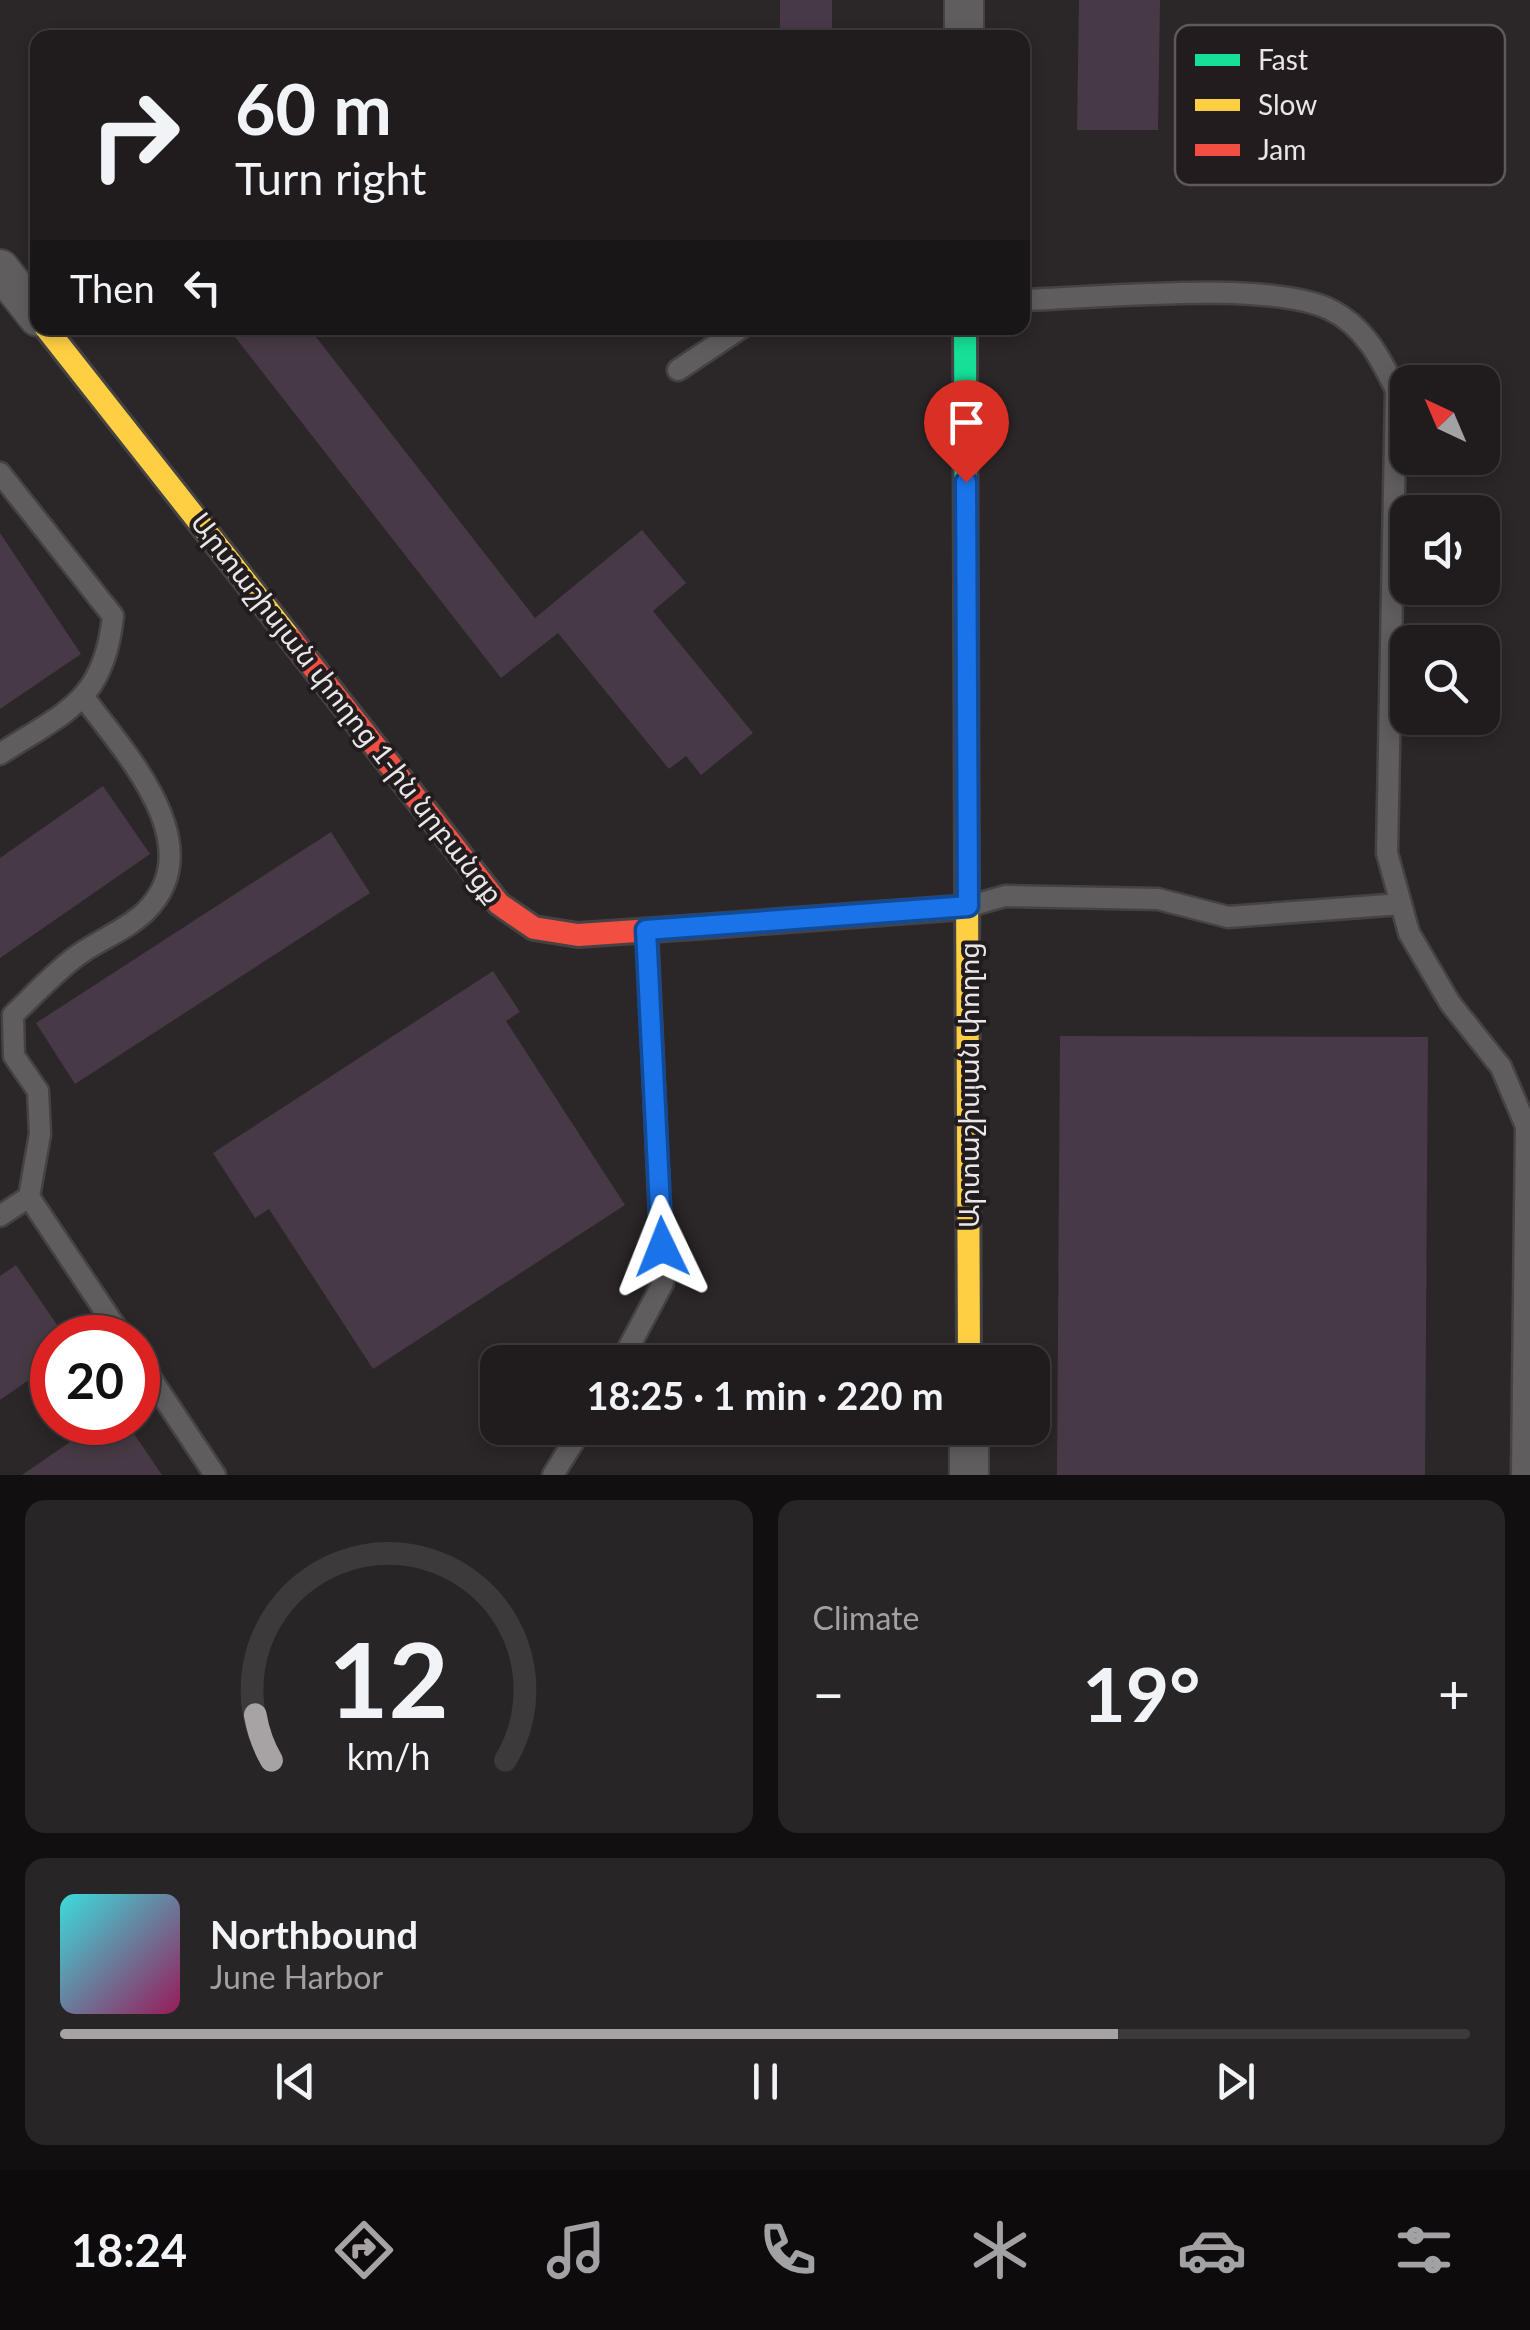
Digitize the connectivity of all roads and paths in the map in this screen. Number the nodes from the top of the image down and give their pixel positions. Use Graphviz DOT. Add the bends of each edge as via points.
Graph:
graph roads {
  1 [pos="964,0"];
  2 [pos="964,30"];
  3 [pos="0,269"];
  4 [pos="1030,300"];
  5 [pos="30,307"];
  6 [pos="52,335"];
  7 [pos="730,335"];
  8 [pos="966,335"];
  9 [pos="678,370"];
  10 [pos="0,473"];
  11 [pos="85,699"];
  12 [pos="0,754"];
  13 [pos="1401,904"];
  14 [pos="968,906"];
  15 [pos="646,930"];
  16 [pos="29,1197"];
  17 [pos="0,1216"];
  18 [pos="108,1315"];
  19 [pos="630,1345"];
  20 [pos="969,1345"];
  21 [pos="160,1393"];
  22 [pos="572,1445"];
  23 [pos="969,1445"];
  24 [pos="214,1475"];
  25 [pos="553,1475"];
  26 [pos="969,1475"];
  27 [pos="1522,1475"];
  1 -- 2 [label="street"];
  3 -- 5 [label="street"];
  4 -- 13 [label="lane" via="1269,294 1330,310 1374,344 1396,390 1386,853"];
  6 -- 15 [label="street, Արտաշիսյան փողոց 1-ին նրբանցք" via="499,904 534,928 578,935"];
  7 -- 9 [label="lane"];
  8 -- 14 [label="street, Արտաշիսյան փողոց"];
  10 -- 11 [label="lane" via="113,616 109,655"];
  11 -- 12 [label="lane"];
  11 -- 16 [label="lane" via="133,763 171,832 170,867 146,911 74,958 13,1016 14,1056 38,1091 40,1134"];
  13 -- 14 [label="lane" via="1228,917 1158,899 1005,896"];
  13 -- 27 [label="lane" via="1409,933 1450,1002 1501,1067 1526,1126"];
  14 -- 15 [label="street, Արտաշիսյան փողոց 1-ին նրբանցք"];
  14 -- 20 [label="street, Արտաշիսյան փողոց"];
  15 -- 19 [label="lane" via="664,1283"];
  16 -- 17 [label="lane"];
  16 -- 18 [label="lane"];
  21 -- 24 [label="lane"];
  22 -- 25 [label="lane"];
  23 -- 26 [label="street"];
}
